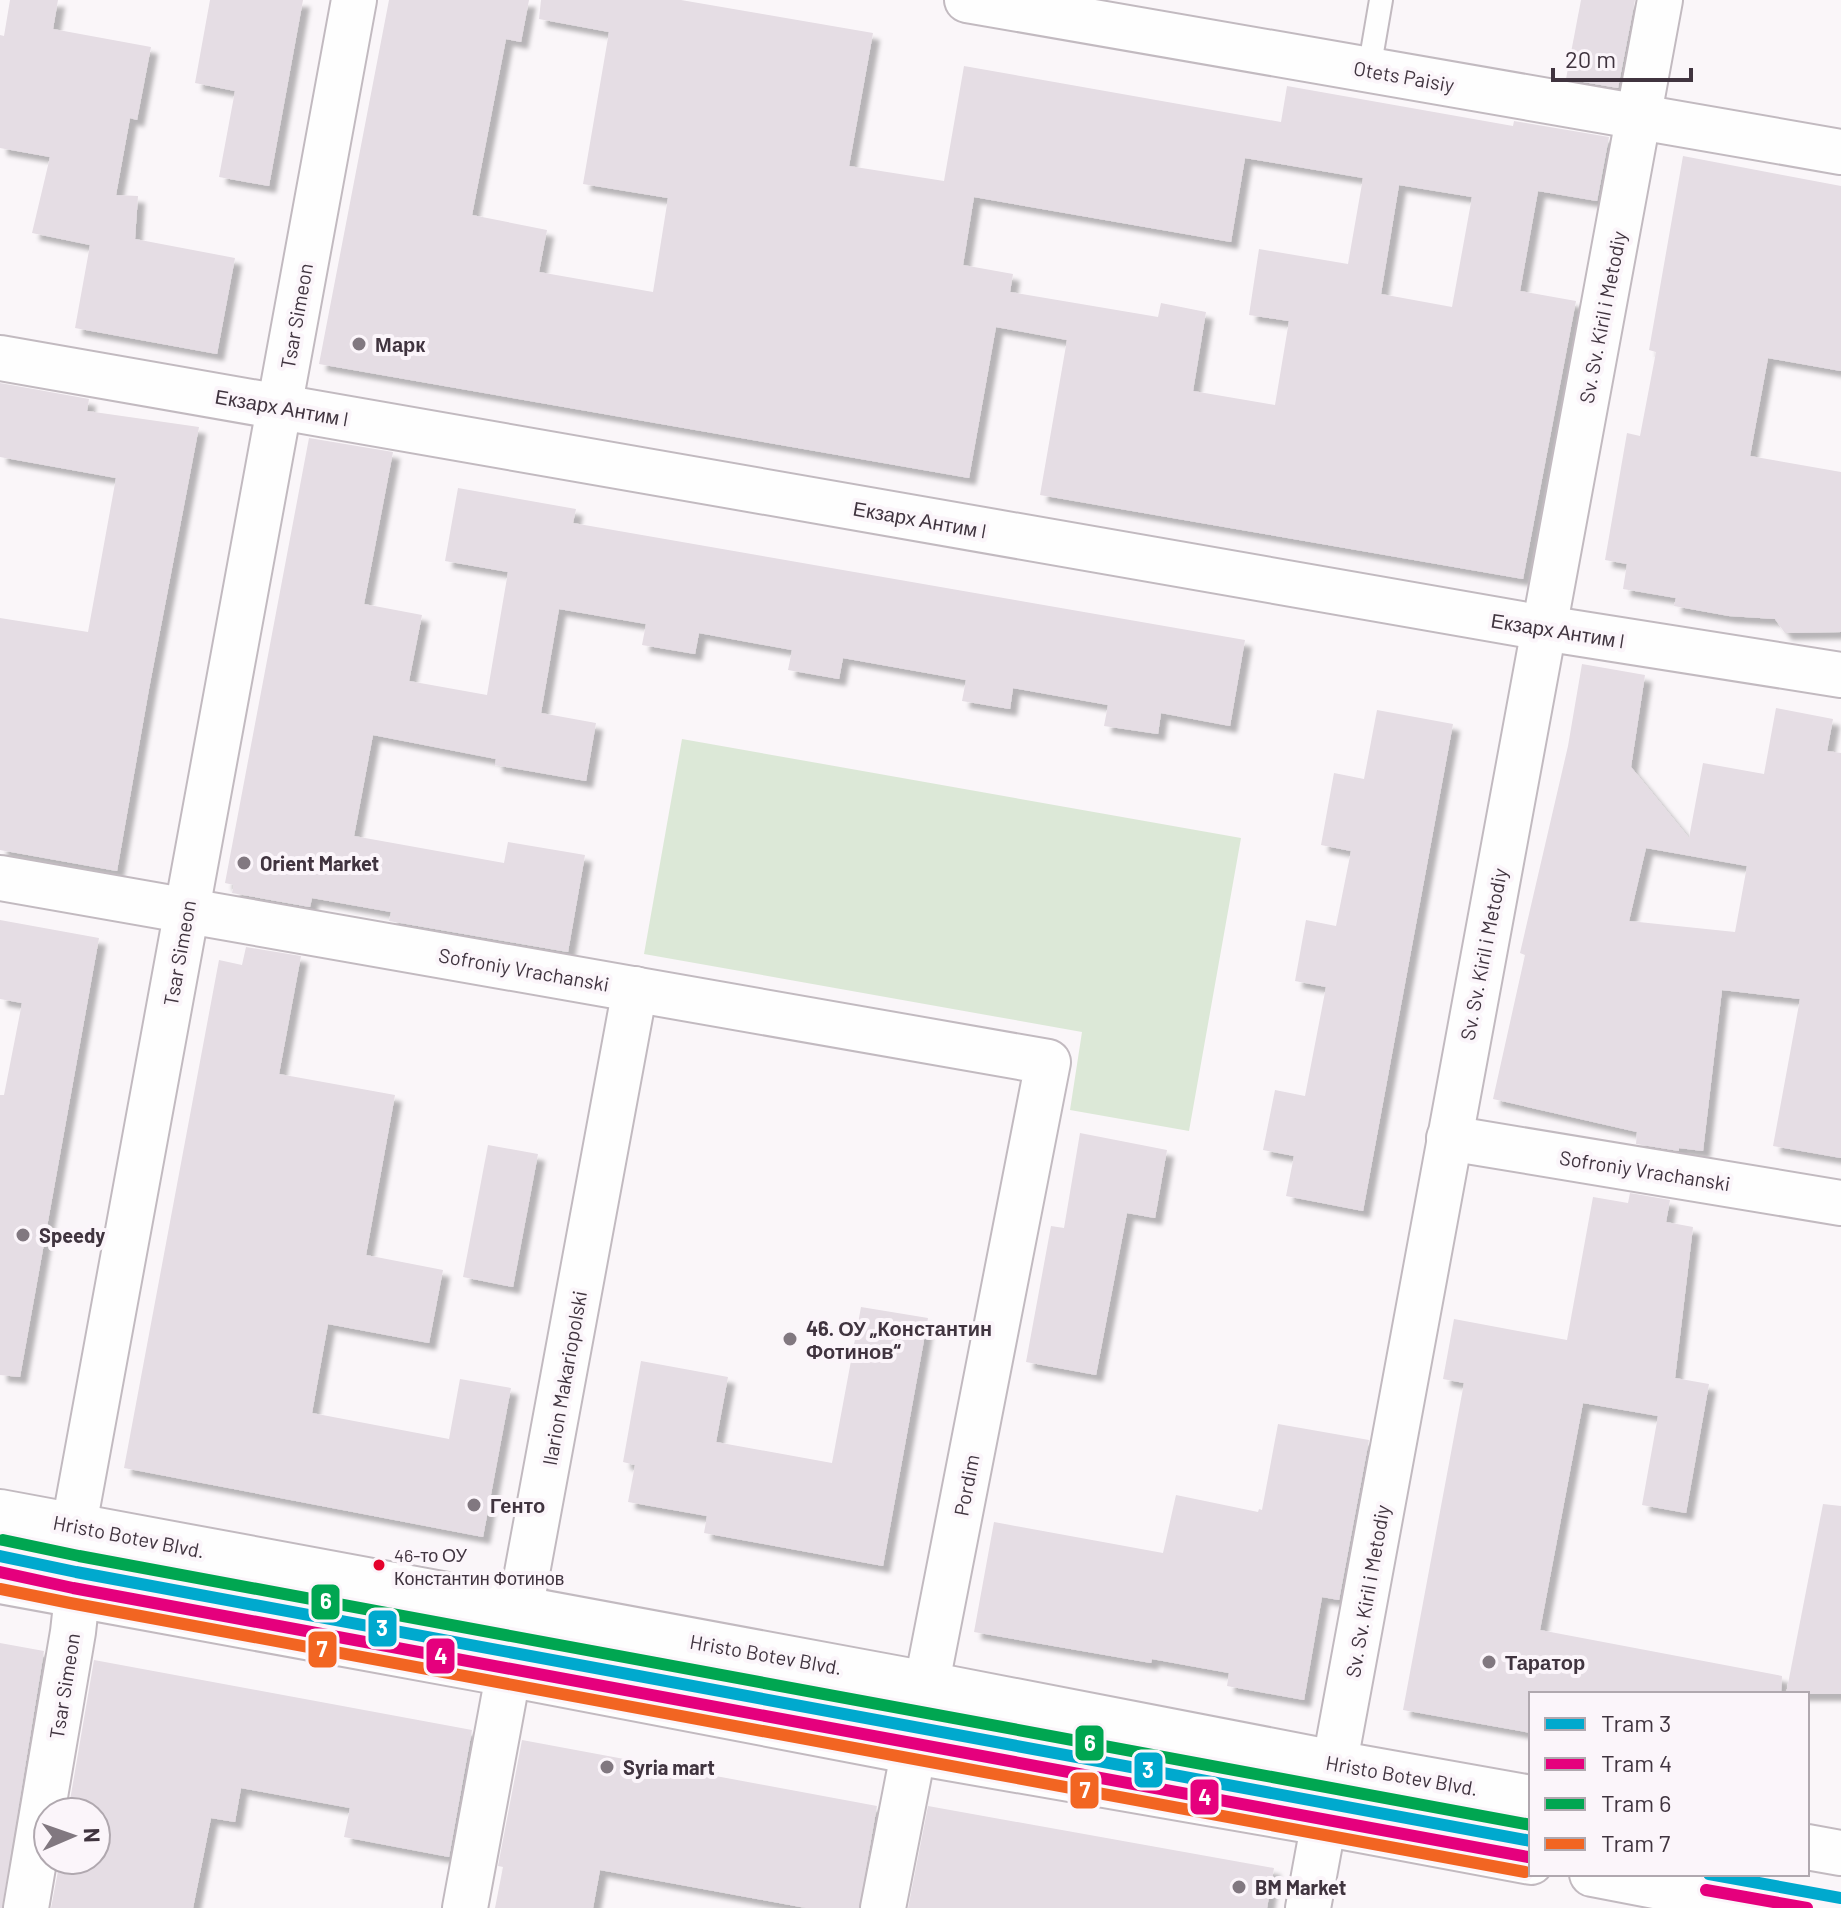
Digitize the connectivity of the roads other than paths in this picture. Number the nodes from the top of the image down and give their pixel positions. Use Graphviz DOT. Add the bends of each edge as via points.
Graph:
graph roads {
  1 [pos="354,0"];
  2 [pos="967,0"];
  3 [pos="1381,0"];
  4 [pos="1660,0"];
  5 [pos="1369,70"];
  6 [pos="1639,117"];
  7 [pos="1841,152"];
  8 [pos="0,358"];
  9 [pos="279,407"];
  10 [pos="1544,628"];
  11 [pos="1841,675"];
  12 [pos="0,878"];
  13 [pos="187,910"];
  14 [pos="635,989"];
  15 [pos="1048,1062"];
  16 [pos="1449,1138"];
  17 [pos="1841,1203"];
  18 [pos="0,1512"];
  19 [pos="74,1525"];
  20 [pos="0,1581"];
  21 [pos="77,1596"];
  22 [pos="521,1609"];
  23 [pos="508,1674"];
  24 [pos="927,1684"];
  25 [pos="914,1752"];
  26 [pos="1335,1763"];
  27 [pos="1529,1798"];
  28 [pos="1323,1823"];
  29 [pos="1809,1847"];
  30 [pos="1841,1853"];
  31 [pos="1529,1862"];
  32 [pos="1602,1876"];
  33 [pos="26,1908"];
  34 [pos="465,1908"];
  35 [pos="883,1908"];
  36 [pos="1308,1908"];
  37 [pos="1770,1908"];
  1 -- 9 [label="street, Tsar Simeon"];
  2 -- 5 [label="street, Otets Paisiy"];
  3 -- 5 [label="lane"];
  4 -- 6 [label="street, Sv. Sv. Kiril i Metodiy"];
  5 -- 6 [label="street, Otets Paisiy"];
  6 -- 7 [label="street, Otets Paisiy"];
  6 -- 10 [label="street, Sv. Sv. Kiril i Metodiy"];
  8 -- 9 [label="street, Екзарх Антим I"];
  9 -- 10 [label="street, Екзарх Антим I"];
  9 -- 13 [label="street, Tsar Simeon"];
  10 -- 11 [label="street, Екзарх Антим I"];
  10 -- 16 [label="street, Sv. Sv. Kiril i Metodiy"];
  12 -- 13 [label="street, Sofroniy Vrachanski"];
  13 -- 14 [label="street, Sofroniy Vrachanski"];
  13 -- 19 [label="street, Tsar Simeon"];
  14 -- 15 [label="street, Sofroniy Vrachanski"];
  14 -- 22 [label="street, Ilarion Makariopolski"];
  15 -- 24 [label="street, Pordim"];
  16 -- 17 [label="street, Sofroniy Vrachanski"];
  16 -- 26 [label="street, Sv. Sv. Kiril i Metodiy"];
  18 -- 19 [label="street, Hristo Botev Blvd."];
  19 -- 21 [label="street, Tsar Simeon"];
  19 -- 22 [label="street, Hristo Botev Blvd."];
  20 -- 21 [label="street"];
  21 -- 23 [label="street"];
  21 -- 33 [label="street, Tsar Simeon"];
  22 -- 23 [label="street, Ilarion Makariopolski"];
  22 -- 24 [label="street, Hristo Botev Blvd."];
  23 -- 25 [label="street"];
  23 -- 34 [label="street, Ilarion Makariopolski"];
  24 -- 25 [label="street, Pordim"];
  24 -- 26 [label="street, Hristo Botev Blvd."];
  25 -- 28 [label="street"];
  25 -- 35 [label="street, Pordim"];
  26 -- 27 [label="street, Hristo Botev Blvd."];
  26 -- 28 [label="street, Sv. Sv. Kiril i Metodiy"];
  28 -- 31 [label="street"];
  28 -- 36 [label="street, Sv. Sv. Kiril i Metodiy"];
  29 -- 30 [label="street"];
  32 -- 37 [label="street"];
}
